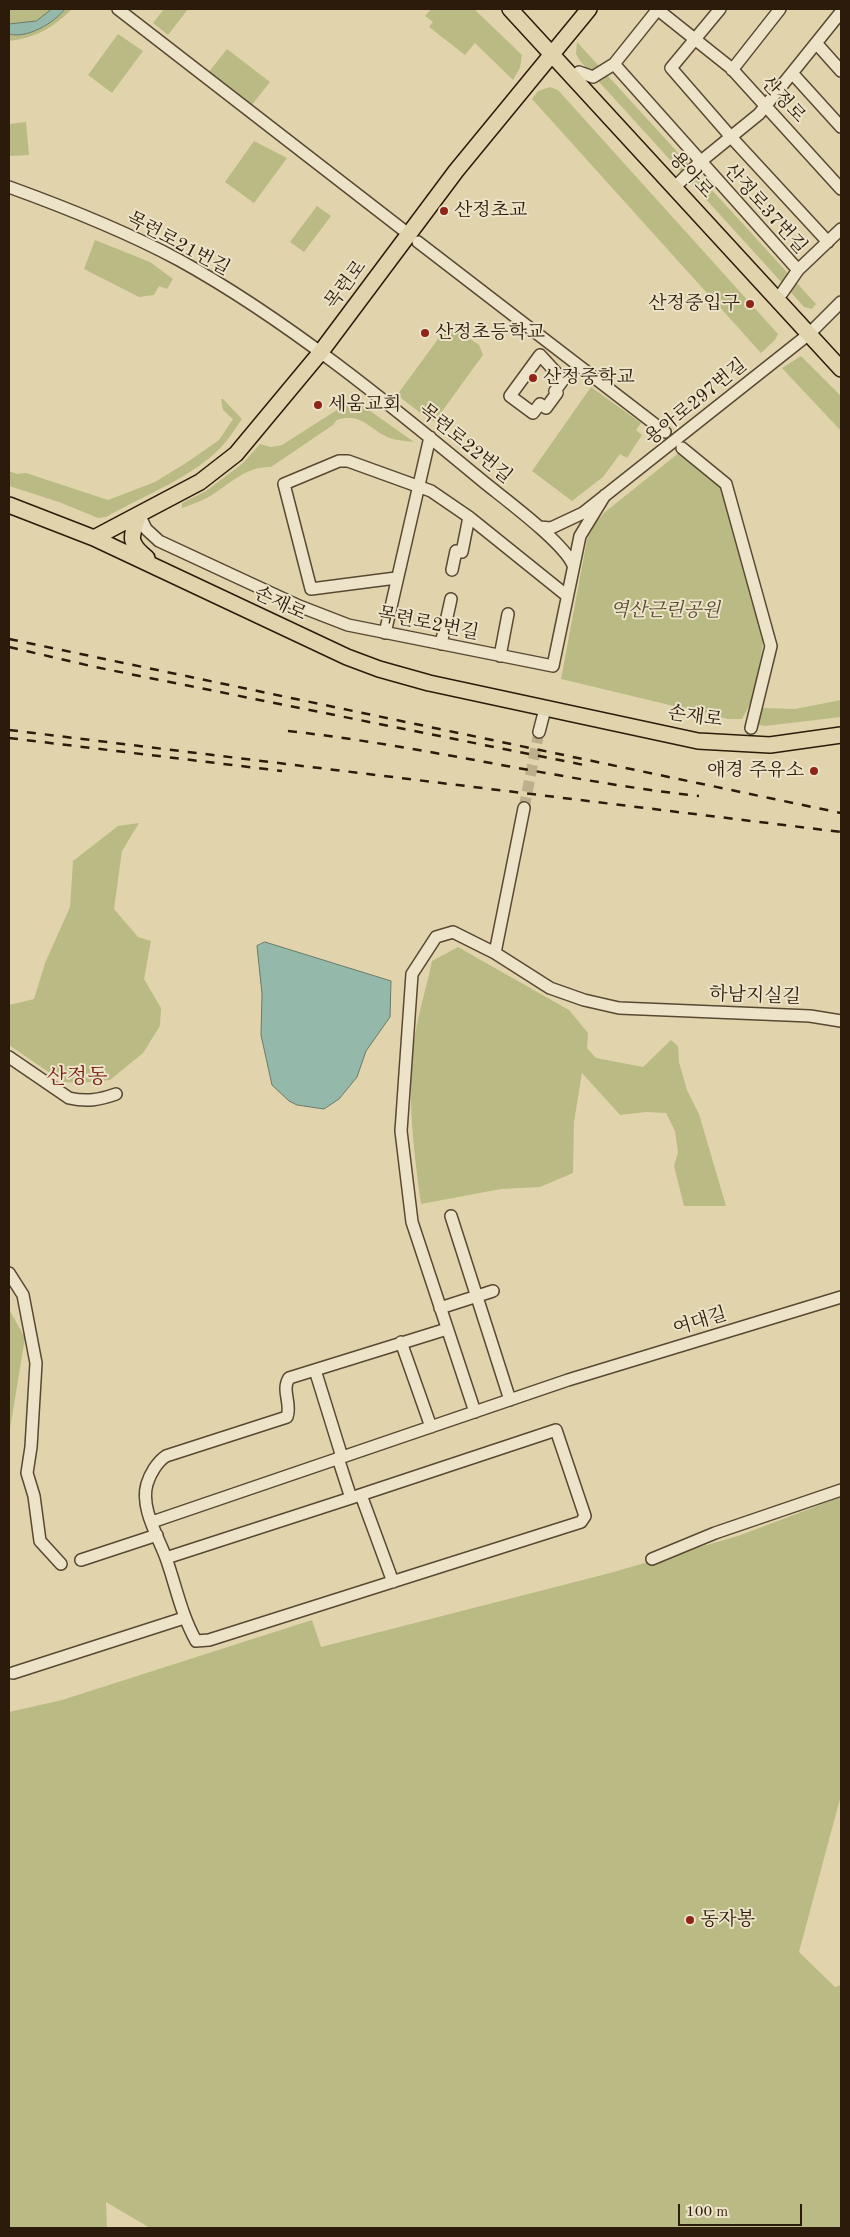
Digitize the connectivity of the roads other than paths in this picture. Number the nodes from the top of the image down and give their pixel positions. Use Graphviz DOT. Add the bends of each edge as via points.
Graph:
graph roads {
  1 [pos="118,9"];
  2 [pos="510,9"];
  3 [pos="589,9"];
  4 [pos="658,9"];
  5 [pos="720,9"];
  6 [pos="780,9"];
  7 [pos="841,12"];
  8 [pos="695,39"];
  9 [pos="816,44"];
  10 [pos="552,53"];
  11 [pos="614,64"];
  12 [pos="732,70"];
  13 [pos="841,71"];
  14 [pos="580,72"];
  15 [pos="792,73"];
  16 [pos="766,106"];
  17 [pos="841,127"];
  18 [pos="731,137"];
  19 [pos="700,162"];
  20 [pos="680,182"];
  21 [pos="9,187"];
  22 [pos="841,189"];
  23 [pos="841,229"];
  24 [pos="402,230"];
  25 [pos="418,242"];
  26 [pos="828,242"];
  27 [pos="798,270"];
  28 [pos="782,293"];
  29 [pos="839,308"];
  30 [pos="809,334"];
  31 [pos="320,353"];
  32 [pos="841,369"];
  33 [pos="510,396"];
  34 [pos="665,432"];
  35 [pos="430,437"];
  36 [pos="682,448"];
  37 [pos="417,486"];
  38 [pos="605,495"];
  39 [pos="9,505"];
  40 [pos="139,514"];
  41 [pos="469,517"];
  42 [pos="562,524"];
  43 [pos="539,527"];
  44 [pos="94,538"];
  45 [pos="579,538"];
  46 [pos="558,546"];
  47 [pos="572,565"];
  48 [pos="162,570"];
  49 [pos="452,570"];
  50 [pos="396,578"];
  51 [pos="311,589"];
  52 [pos="566,595"];
  53 [pos="451,599"];
  54 [pos="299,606"];
  55 [pos="508,614"];
  56 [pos="384,633"];
  57 [pos="441,644"];
  58 [pos="500,656"];
  59 [pos="544,709"];
  60 [pos="752,728"];
  61 [pos="539,732"];
  62 [pos="841,735"];
  63 [pos="524,808"];
  64 [pos="495,953"];
  65 [pos="841,1021"];
  66 [pos="9,1057"];
  67 [pos="116,1094"];
  68 [pos="451,1216"];
  69 [pos="9,1273"];
  70 [pos="493,1291"];
  71 [pos="476,1296"];
  72 [pos="841,1297"];
  73 [pos="440,1308"];
  74 [pos="447,1329"];
  75 [pos="401,1342"];
  76 [pos="315,1370"];
  77 [pos="510,1400"];
  78 [pos="474,1412"];
  79 [pos="431,1427"];
  80 [pos="340,1458"];
  81 [pos="841,1490"];
  82 [pos="356,1496"];
  83 [pos="152,1522"];
  84 [pos="157,1535"];
  85 [pos="166,1558"];
  86 [pos="652,1559"];
  87 [pos="81,1560"];
  88 [pos="61,1564"];
  89 [pos="393,1582"];
  90 [pos="184,1618"];
  91 [pos="13,1673"];
  1 -- 24 [label="street"];
  2 -- 10 [label="main road, 용아로"];
  3 -- 10 [label="main road, 목련로"];
  4 -- 8 [label="street, 산정로"];
  4 -- 11 [label="street"];
  5 -- 8 [label="street"];
  6 -- 12 [label="street"];
  7 -- 9 [label="street"];
  8 -- 12 [label="street, 산정로"];
  8 -- 18 [label="street, 산정로37번길" via="671,68"];
  9 -- 13 [label="street"];
  9 -- 15 [label="street"];
  10 -- 30 [label="main road, 용아로"];
  10 -- 31 [label="main road, 목련로" via="456,171"];
  11 -- 14 [label="street" via="593,77"];
  11 -- 19 [label="street, 산정로37번길"];
  12 -- 16 [label="street, 산정로"];
  15 -- 16 [label="street"];
  15 -- 17 [label="street"];
  16 -- 18 [label="street"];
  16 -- 22 [label="street, 산정로"];
  18 -- 19 [label="street"];
  18 -- 26 [label="street, 산정로37번길"];
  19 -- 20 [label="street"];
  19 -- 27 [label="street, 산정로37번길"];
  21 -- 31 [label="street, 목련로21번길" via="67,208 179,260"];
  23 -- 26 [label="street, 산정로37번길"];
  25 -- 34 [label="street"];
  26 -- 27 [label="street, 산정로37번길"];
  27 -- 28 [label="street"];
  29 -- 30 [label="street"];
  30 -- 32 [label="main road, 용아로"];
  30 -- 38 [label="street, 용아로297번길"];
  31 -- 35 [label="street, 목련로22번길"];
  31 -- 40 [label="main road, 목련로" via="236,454 200,482"];
  33 -- 33 [label="street" via="533,413 540,404 546,408 563,380 540,355"];
  35 -- 37 [label="street"];
  35 -- 43 [label="street, 목련로22번길"];
  36 -- 60 [label="street" via="726,484 771,646"];
  37 -- 41 [label="street" via="431,490"];
  37 -- 50 [label="street"];
  37 -- 51 [label="street" via="339,461 284,484"];
  38 -- 42 [label="street, 용아로297번길" via="584,513"];
  38 -- 45 [label="street"];
  39 -- 44 [label="main road, 손재로"];
  40 -- 44 [label="main road, 목련로"];
  40 -- 48 [label="main road" via="132,542"];
  40 -- 54 [label="street, 목련로2번길" via="146,529 159,541"];
  41 -- 49 [label="street" via="462,552 456,551"];
  41 -- 52 [label="street"];
  42 -- 43 [label="street" via="551,528"];
  42 -- 45 [label="street" via="569,523 577,528"];
  42 -- 46 [label="street" via="554,532"];
  43 -- 46 [label="street, 목련로22번길"];
  44 -- 48 [label="main road, 손재로"];
  45 -- 46 [label="street" via="574,548"];
  45 -- 47 [label="street"];
  46 -- 47 [label="street, 목련로22번길" via="567,553"];
  47 -- 52 [label="street"];
  48 -- 59 [label="main road, 손재로" via="363,663 429,683"];
  50 -- 51 [label="street"];
  50 -- 56 [label="street"];
  51 -- 54 [label="street"];
  52 -- 58 [label="street, 목련로2번길" via="553,666"];
  53 -- 57 [label="street"];
  54 -- 56 [label="street, 목련로2번길" via="348,625"];
  55 -- 58 [label="street"];
  56 -- 57 [label="street, 목련로2번길"];
  57 -- 58 [label="street, 목련로2번길"];
  59 -- 61 [label="street"];
  59 -- 62 [label="main road, 손재로" via="698,741 770,745"];
  63 -- 64 [label="street"];
  64 -- 65 [label="street, 하남지실길" via="550,988 620,1008 810,1016"];
  64 -- 73 [label="street, 하남지실길" via="453,932 436,937 412,974 401,1131 412,1222"];
  66 -- 67 [label="street" via="69,1098 97,1101"];
  68 -- 71 [label="street"];
  69 -- 88 [label="street" via="24,1295 36,1363 27,1473 34,1496 40,1541"];
  70 -- 71 [label="street"];
  71 -- 73 [label="street"];
  71 -- 77 [label="street"];
  72 -- 77 [label="street, 여대길"];
  73 -- 74 [label="street, 하남지실길"];
  74 -- 75 [label="street"];
  74 -- 78 [label="street, 하남지실길"];
  75 -- 76 [label="street"];
  75 -- 79 [label="street"];
  76 -- 80 [label="street"];
  76 -- 83 [label="street" via="289,1378 285,1385 289,1410 286,1416 166,1456 158,1462 147,1485 146,1505"];
  77 -- 78 [label="street, 여대길"];
  78 -- 79 [label="street, 여대길"];
  79 -- 80 [label="street, 여대길"];
  80 -- 82 [label="street"];
  80 -- 83 [label="street, 여대길"];
  81 -- 86 [label="street" via="715,1533"];
  82 -- 85 [label="street"];
  82 -- 89 [label="street"];
  82 -- 89 [label="street" via="556,1430 584,1516 580,1522"];
  83 -- 84 [label="street"];
  84 -- 85 [label="street"];
  84 -- 87 [label="street"];
  85 -- 90 [label="street"];
  89 -- 90 [label="street" via="209,1640 196,1641"];
  90 -- 91 [label="street"];
}
